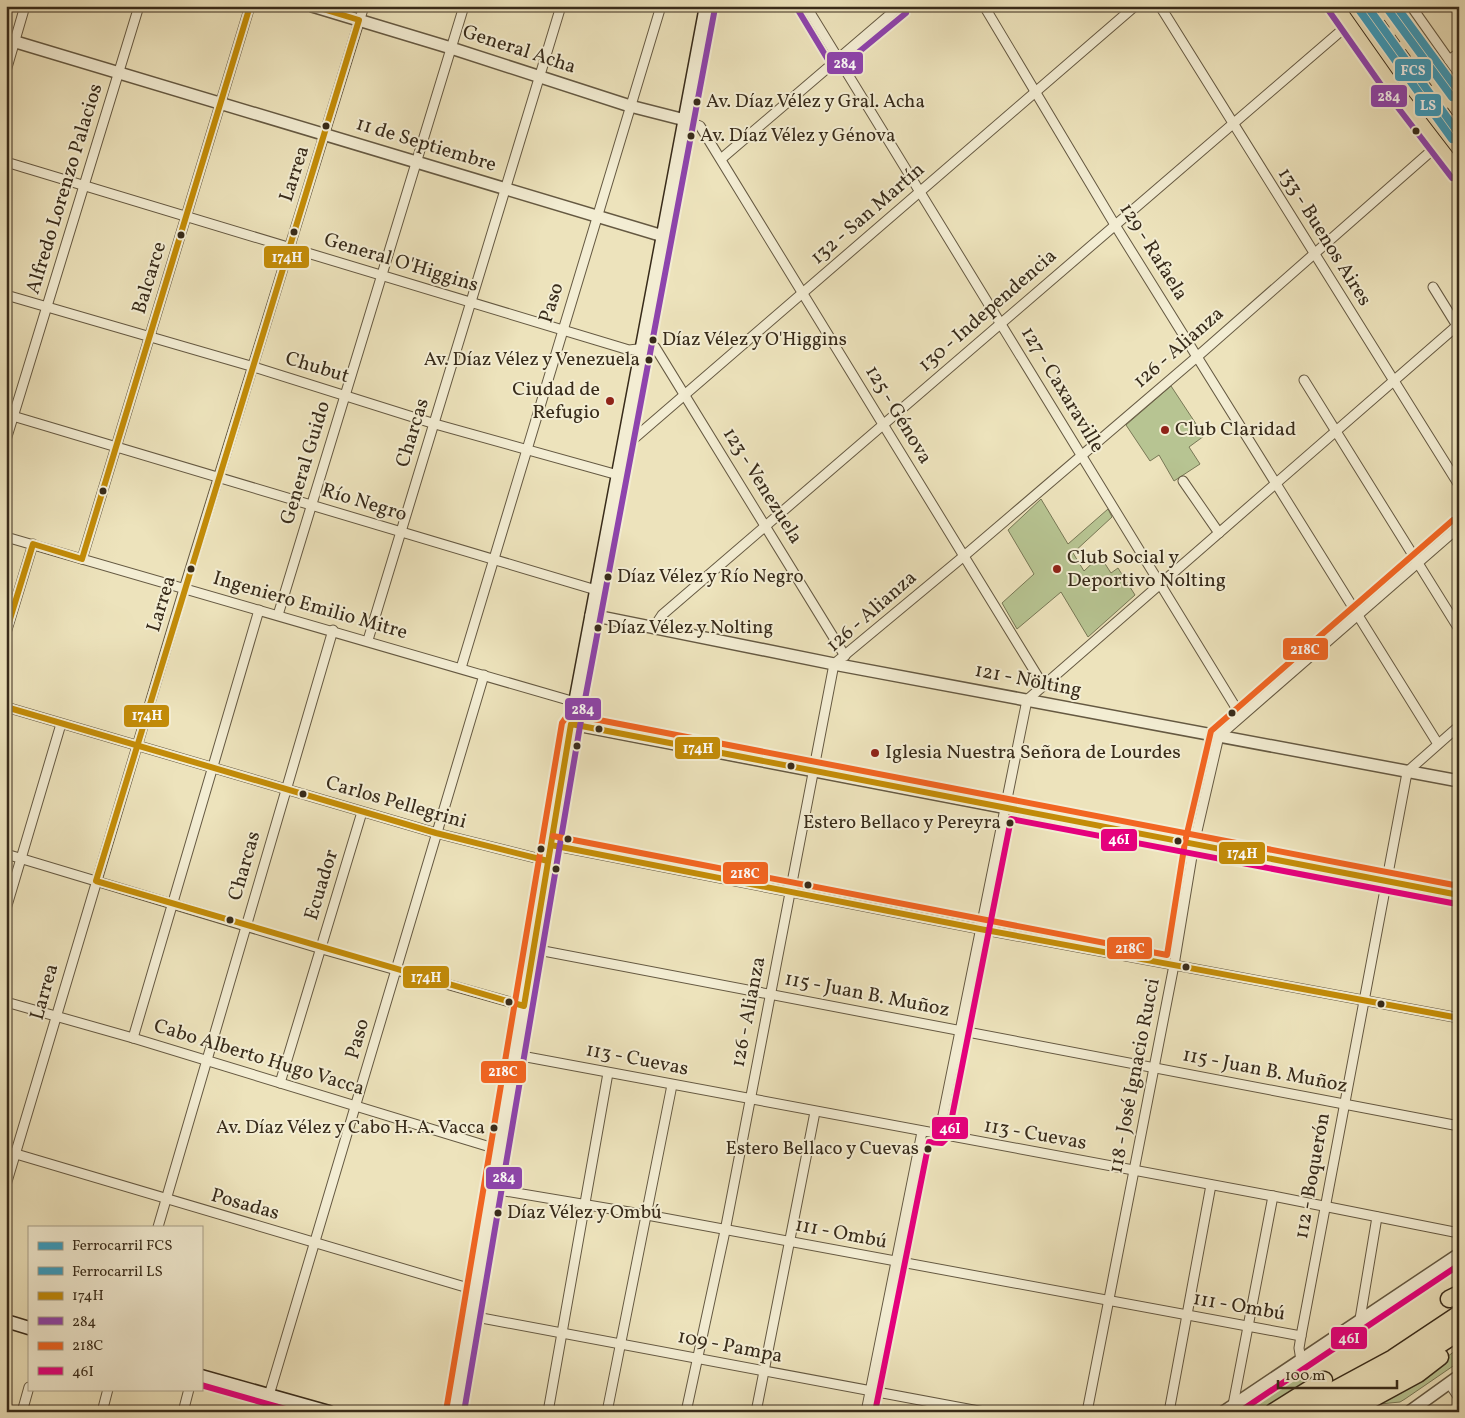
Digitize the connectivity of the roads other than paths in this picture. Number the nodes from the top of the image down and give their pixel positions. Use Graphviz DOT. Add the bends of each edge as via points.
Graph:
graph roads {
  1 [pos="25,6"];
  2 [pos="139,6"];
  3 [pos="250,6"];
  4 [pos="312,6"];
  5 [pos="364,6"];
  6 [pos="464,6"];
  7 [pos="561,6"];
  8 [pos="661,6"];
  9 [pos="706,6"];
  10 [pos="806,6"];
  11 [pos="900,6"];
  12 [pos="984,6"];
  13 [pos="1136,6"];
  14 [pos="1160,6"];
  15 [pos="1336,6"];
  16 [pos="1411,6"];
  17 [pos="359,20"];
  18 [pos="1349,24"];
  19 [pos="10,41"];
  20 [pos="451,48"];
  21 [pos="1459,54"];
  22 [pos="837,58"];
  23 [pos="1449,60"];
  24 [pos="6,71"];
  25 [pos="119,74"];
  26 [pos="1459,74"];
  27 [pos="540,77"];
  28 [pos="1036,92"];
  29 [pos="221,102"];
  30 [pos="630,106"];
  31 [pos="685,120"];
  32 [pos="1233,124"];
  33 [pos="326,134"];
  34 [pos="1438,145"];
  35 [pos="721,159"];
  36 [pos="417,161"];
  37 [pos="6,162"];
  38 [pos="1459,173"];
  39 [pos="83,188"];
  40 [pos="505,188"];
  41 [pos="920,192"];
  42 [pos="597,216"];
  43 [pos="186,217"];
  44 [pos="1115,225"];
  45 [pos="663,236"];
  46 [pos="289,248"];
  47 [pos="1314,254"];
  48 [pos="381,275"];
  49 [pos="1433,287"];
  50 [pos="804,292"];
  51 [pos="6,295"];
  52 [pos="470,303"];
  53 [pos="48,307"];
  54 [pos="1001,323"];
  55 [pos="1458,326"];
  56 [pos="562,330"];
  57 [pos="150,337"];
  58 [pos="642,348"];
  59 [pos="1198,356"];
  60 [pos="254,367"];
  61 [pos="1304,380"];
  62 [pos="1394,380"];
  63 [pos="345,395"];
  64 [pos="686,395"];
  65 [pos="10,415"];
  66 [pos="435,424"];
  67 [pos="884,424"];
  68 [pos="1335,432"];
  69 [pos="6,440"];
  70 [pos="116,446"];
  71 [pos="623,448"];
  72 [pos="526,450"];
  73 [pos="1081,456"];
  74 [pos="618,475"];
  75 [pos="220,476"];
  76 [pos="1183,481"];
  77 [pos="1276,484"];
  78 [pos="1459,485"];
  79 [pos="312,505"];
  80 [pos="766,525"];
  81 [pos="1459,527"];
  82 [pos="400,532"];
  83 [pos="1219,533"];
  84 [pos="6,536"];
  85 [pos="33,544"];
  86 [pos="964,556"];
  87 [pos="82,559"];
  88 [pos="494,560"];
  89 [pos="1417,564"];
  90 [pos="1161,585"];
  91 [pos="184,589"];
  92 [pos="596,590"];
  93 [pos="259,610"];
  94 [pos="278,615"];
  95 [pos="591,615"];
  96 [pos="1359,615"];
  97 [pos="654,627"];
  98 [pos="1459,629"];
  99 [pos="333,630"];
  100 [pos="6,633"];
  101 [pos="368,640"];
  102 [pos="845,656"];
  103 [pos="834,664"];
  104 [pos="461,668"];
  105 [pos="484,675"];
  106 [pos="1043,685"];
  107 [pos="1027,700"];
  108 [pos="575,702"];
  109 [pos="6,707"];
  110 [pos="1241,716"];
  111 [pos="61,724"];
  112 [pos="571,724"];
  113 [pos="1459,726"];
  114 [pos="1219,736"];
  115 [pos="1438,744"];
  116 [pos="137,745"];
  117 [pos="212,768"];
  118 [pos="814,772"];
  119 [pos="1408,772"];
  120 [pos="1459,781"];
  121 [pos="286,790"];
  122 [pos="1004,808"];
  123 [pos="362,812"];
  124 [pos="436,833"];
  125 [pos="1194,844"];
  126 [pos="551,845"];
  127 [pos="6,854"];
  128 [pos="21,858"];
  129 [pos="548,861"];
  130 [pos="96,881"];
  131 [pos="1386,881"];
  132 [pos="790,891"];
  133 [pos="1459,895"];
  134 [pos="172,903"];
  135 [pos="6,909"];
  136 [pos="246,926"];
  137 [pos="980,929"];
  138 [pos="322,948"];
  139 [pos="534,949"];
  140 [pos="1174,965"];
  141 [pos="396,970"];
  142 [pos="771,994"];
  143 [pos="1365,1000"];
  144 [pos="6,1002"];
  145 [pos="524,1006"];
  146 [pos="56,1017"];
  147 [pos="1459,1018"];
  148 [pos="961,1032"];
  149 [pos="133,1038"];
  150 [pos="516,1055"];
  151 [pos="207,1061"];
  152 [pos="1154,1067"];
  153 [pos="608,1073"];
  154 [pos="280,1083"];
  155 [pos="672,1085"];
  156 [pos="751,1099"];
  157 [pos="1344,1104"];
  158 [pos="357,1106"];
  159 [pos="814,1112"];
  160 [pos="1459,1126"];
  161 [pos="922,1132"];
  162 [pos="939,1135"];
  163 [pos="500,1150"];
  164 [pos="11,1152"];
  165 [pos="1134,1170"];
  166 [pos="6,1185"];
  167 [pos="1212,1185"];
  168 [pos="493,1190"];
  169 [pos="1274,1196"];
  170 [pos="166,1200"];
  171 [pos="585,1205"];
  172 [pos="1326,1207"];
  173 [pos="648,1215"];
  174 [pos="1376,1217"];
  175 [pos="158,1226"];
  176 [pos="725,1230"];
  177 [pos="1459,1233"];
  178 [pos="788,1241"];
  179 [pos="315,1244"];
  180 [pos="1459,1254"];
  181 [pos="896,1262"];
  182 [pos="475,1290"];
  183 [pos="1109,1302"];
  184 [pos="1459,1314"];
  185 [pos="1187,1315"];
  186 [pos="471,1316"];
  187 [pos="1360,1319"];
  188 [pos="6,1321"];
  189 [pos="1249,1325"];
  190 [pos="28,1328"];
  191 [pos="562,1332"];
  192 [pos="1459,1332"];
  193 [pos="1301,1336"];
  194 [pos="1459,1341"];
  195 [pos="621,1344"];
  196 [pos="697,1360"];
  197 [pos="1301,1360"];
  198 [pos="764,1371"];
  199 [pos="202,1376"];
  200 [pos="1454,1379"];
  201 [pos="1324,1380"];
  202 [pos="202,1383"];
  203 [pos="28,1390"];
  204 [pos="108,1390"];
  205 [pos="189,1390"];
  206 [pos="870,1391"];
  207 [pos="1459,1398"];
  208 [pos="266,1403"];
  209 [pos="1233,1405"];
  210 [pos="1350,1411"];
  211 [pos="22,1412"];
  212 [pos="102,1412"];
  213 [pos="183,1412"];
  214 [pos="301,1412"];
  215 [pos="329,1412"];
  216 [pos="455,1412"];
  217 [pos="548,1412"];
  218 [pos="607,1412"];
  219 [pos="686,1412"];
  220 [pos="756,1412"];
  221 [pos="866,1412"];
  222 [pos="984,1412"];
  223 [pos="1087,1412"];
  224 [pos="1169,1412"];
  225 [pos="1223,1412"];
  226 [pos="1273,1412"];
  227 [pos="1294,1412"];
  228 [pos="1324,1412"];
  229 [pos="1409,1412"];
  1 -- 19 [label="street"];
  2 -- 25 [label="street, Alfredo Lorenzo Palacios"];
  3 -- 29 [label="street, Balcarce"];
  4 -- 17 [label="street, General Acha"];
  5 -- 17 [label="street, Larrea"];
  6 -- 20 [label="street, General Guido"];
  7 -- 27 [label="street, Charcas"];
  8 -- 30 [label="street, Paso"];
  9 -- 31 [label="main road"];
  10 -- 22 [label="street, 127 - Caxaraville"];
  11 -- 22 [label="street"];
  12 -- 28 [label="street, 129 - Rafaela"];
  13 -- 28 [label="street, 132 - San Martín"];
  14 -- 32 [label="street, 133 - Buenos Aires"];
  15 -- 18 [label="main road"];
  16 -- 23 [label="street"];
  17 -- 20 [label="street, General Acha"];
  17 -- 33 [label="street, Larrea"];
  18 -- 32 [label="street, 130 - Independencia"];
  18 -- 34 [label="main road"];
  19 -- 24 [label="street"];
  19 -- 25 [label="street, 11 de Septiembre"];
  20 -- 27 [label="street, General Acha"];
  20 -- 36 [label="street, General Guido"];
  21 -- 23 [label="street"];
  22 -- 35 [label="street"];
  22 -- 41 [label="street, 127 - Caxaraville"];
  23 -- 26 [label="street"];
  25 -- 29 [label="street, 11 de Septiembre"];
  25 -- 39 [label="street, Alfredo Lorenzo Palacios"];
  27 -- 30 [label="street, General Acha"];
  27 -- 40 [label="street, Charcas"];
  28 -- 41 [label="street, 132 - San Martín"];
  28 -- 44 [label="street, 129 - Rafaela"];
  29 -- 33 [label="street, 11 de Septiembre"];
  29 -- 43 [label="street, Balcarce"];
  30 -- 31 [label="street, General Acha"];
  30 -- 42 [label="street, Paso"];
  31 -- 35 [label="street, 125 - Génova" via="700,126"];
  31 -- 45 [label="main road"];
  32 -- 44 [label="street, 130 - Independencia"];
  32 -- 47 [label="street, 133 - Buenos Aires"];
  33 -- 36 [label="street, 11 de Septiembre"];
  33 -- 46 [label="street, Larrea"];
  34 -- 38 [label="main road"];
  34 -- 47 [label="street, 126 - Alianza"];
  35 -- 50 [label="street, 125 - Génova"];
  36 -- 40 [label="street, 11 de Septiembre"];
  36 -- 48 [label="street, General Guido"];
  37 -- 39 [label="street, General O'Higgins"];
  39 -- 43 [label="street, General O'Higgins"];
  39 -- 53 [label="street, Alfredo Lorenzo Palacios"];
  40 -- 42 [label="street, 11 de Septiembre"];
  40 -- 52 [label="street, Charcas"];
  41 -- 50 [label="street, 132 - San Martín"];
  41 -- 54 [label="street, 127 - Caxaraville"];
  42 -- 45 [label="street, 11 de Septiembre"];
  42 -- 56 [label="street, Paso"];
  43 -- 46 [label="street, General O'Higgins"];
  43 -- 57 [label="street, Balcarce"];
  44 -- 54 [label="street, 130 - Independencia"];
  44 -- 59 [label="street, 129 - Rafaela"];
  45 -- 58 [label="main road"];
  46 -- 48 [label="street, General O'Higgins"];
  46 -- 60 [label="street, Larrea"];
  47 -- 59 [label="street, 126 - Alianza"];
  47 -- 62 [label="street, 133 - Buenos Aires"];
  48 -- 52 [label="street, General O'Higgins"];
  48 -- 63 [label="street, General Guido"];
  49 -- 55 [label="street"];
  50 -- 64 [label="street, 132 - San Martín"];
  50 -- 67 [label="street, 125 - Génova"];
  51 -- 53 [label="street, Chubut"];
  52 -- 56 [label="street, General O'Higgins"];
  52 -- 66 [label="street, Charcas"];
  53 -- 57 [label="street, Chubut"];
  53 -- 65 [label="street, Alfredo Lorenzo Palacios"];
  54 -- 67 [label="street, 130 - Independencia"];
  54 -- 73 [label="street, 127 - Caxaraville"];
  55 -- 62 [label="street"];
  56 -- 58 [label="street, General O'Higgins" via="630,350"];
  56 -- 72 [label="street, Paso"];
  57 -- 60 [label="street, Chubut"];
  57 -- 70 [label="street, Balcarce"];
  58 -- 64 [label="street, 123 - Venezuela" via="655,346"];
  58 -- 71 [label="main road"];
  59 -- 73 [label="street, 126 - Alianza"];
  59 -- 77 [label="street, 129 - Rafaela"];
  60 -- 63 [label="street, Chubut"];
  60 -- 75 [label="street, Larrea"];
  61 -- 68 [label="street"];
  62 -- 68 [label="street"];
  62 -- 78 [label="street, 133 - Buenos Aires"];
  63 -- 66 [label="street, Chubut"];
  63 -- 79 [label="street, General Guido"];
  64 -- 71 [label="street, 132 - San Martín"];
  64 -- 80 [label="street, 123 - Venezuela"];
  65 -- 69 [label="street, Alfredo Lorenzo Palacios"];
  65 -- 70 [label="street, Río Negro"];
  66 -- 72 [label="street, Chubut"];
  66 -- 82 [label="street, Charcas"];
  67 -- 80 [label="street, 130 - Independencia"];
  67 -- 86 [label="street, 125 - Génova"];
  68 -- 77 [label="street"];
  68 -- 89 [label="street"];
  70 -- 75 [label="street, Río Negro"];
  70 -- 87 [label="street, Balcarce"];
  71 -- 74 [label="main road"];
  72 -- 74 [label="street, Chubut"];
  72 -- 88 [label="street, Paso"];
  73 -- 86 [label="street, 126 - Alianza"];
  73 -- 90 [label="street, 127 - Caxaraville"];
  74 -- 92 [label="main road"];
  75 -- 79 [label="street, Río Negro"];
  75 -- 91 [label="street, Larrea"];
  76 -- 83 [label="street"];
  77 -- 83 [label="street"];
  77 -- 96 [label="street, 129 - Rafaela"];
  79 -- 82 [label="street, Río Negro"];
  79 -- 94 [label="street, General Guido"];
  80 -- 97 [label="street, 130 - Independencia" via="662,615"];
  80 -- 102 [label="street, 123 - Venezuela"];
  81 -- 89 [label="street"];
  82 -- 88 [label="street, Río Negro"];
  82 -- 101 [label="street, Charcas"];
  83 -- 90 [label="street"];
  84 -- 85 [label="street, Ingeniero Emilio Mitre"];
  85 -- 87 [label="street, Ingeniero Emilio Mitre"];
  85 -- 100 [label="street"];
  86 -- 102 [label="street, 126 - Alianza"];
  86 -- 106 [label="street, 125 - Génova"];
  87 -- 91 [label="street, Ingeniero Emilio Mitre"];
  88 -- 92 [label="street, Río Negro"];
  88 -- 104 [label="street, Paso"];
  89 -- 96 [label="street"];
  89 -- 98 [label="street"];
  90 -- 106 [label="street"];
  90 -- 110 [label="street, 127 - Caxaraville"];
  91 -- 93 [label="street, Ingeniero Emilio Mitre"];
  91 -- 116 [label="street, Larrea"];
  92 -- 95 [label="main road"];
  93 -- 94 [label="street, Ingeniero Emilio Mitre"];
  93 -- 117 [label="street"];
  94 -- 99 [label="street, Ingeniero Emilio Mitre"];
  95 -- 97 [label="street, 121 - Nölting"];
  95 -- 108 [label="main road"];
  96 -- 110 [label="street"];
  96 -- 115 [label="street, 129 - Rafaela"];
  97 -- 103 [label="street, 121 - Nölting"];
  99 -- 101 [label="street, Ingeniero Emilio Mitre"];
  99 -- 121 [label="street, Charcas"];
  101 -- 104 [label="street, Ingeniero Emilio Mitre"];
  102 -- 103 [label="street, 126 - Alianza"];
  103 -- 107 [label="street, 121 - Nölting"];
  103 -- 118 [label="street, 126 - Alianza"];
  104 -- 105 [label="street, Ingeniero Emilio Mitre"];
  105 -- 108 [label="street, Ingeniero Emilio Mitre"];
  105 -- 124 [label="street, Paso"];
  106 -- 107 [label="street"];
  107 -- 114 [label="street, 121 - Nölting"];
  107 -- 122 [label="street"];
  108 -- 112 [label="main road"];
  109 -- 111 [label="street, Carlos Pellegrini"];
  110 -- 114 [label="street"];
  111 -- 116 [label="street, Carlos Pellegrini"];
  111 -- 128 [label="street"];
  112 -- 118 [label="street"];
  112 -- 126 [label="main road"];
  113 -- 115 [label="street"];
  114 -- 119 [label="street, 121 - Nölting"];
  114 -- 125 [label="street, 118 - José Ignacio Rucci"];
  115 -- 119 [label="street"];
  116 -- 117 [label="street, Carlos Pellegrini"];
  116 -- 130 [label="street, Larrea"];
  117 -- 121 [label="street, Carlos Pellegrini"];
  117 -- 134 [label="street"];
  118 -- 122 [label="street"];
  118 -- 132 [label="street, 126 - Alianza"];
  119 -- 120 [label="street, 121 - Nölting"];
  119 -- 131 [label="street, 112 - Boquerón"];
  121 -- 123 [label="street, Carlos Pellegrini"];
  121 -- 136 [label="street, Charcas"];
  122 -- 125 [label="street"];
  122 -- 137 [label="street"];
  123 -- 124 [label="street, Carlos Pellegrini"];
  123 -- 138 [label="street, Ecuador"];
  124 -- 129 [label="street, Carlos Pellegrini"];
  124 -- 141 [label="street, Paso"];
  125 -- 131 [label="street"];
  125 -- 140 [label="street, 118 - José Ignacio Rucci"];
  126 -- 129 [label="main road"];
  126 -- 132 [label="street"];
  127 -- 128 [label="street"];
  128 -- 130 [label="street"];
  128 -- 135 [label="street"];
  129 -- 139 [label="main road"];
  130 -- 134 [label="street"];
  130 -- 146 [label="street, Larrea"];
  131 -- 133 [label="street"];
  131 -- 143 [label="street, 112 - Boquerón"];
  132 -- 137 [label="street"];
  132 -- 142 [label="street, 126 - Alianza"];
  134 -- 136 [label="street"];
  134 -- 149 [label="street"];
  136 -- 138 [label="street"];
  136 -- 151 [label="street, Charcas"];
  137 -- 140 [label="street"];
  137 -- 148 [label="street"];
  138 -- 141 [label="street"];
  138 -- 154 [label="street, Ecuador"];
  139 -- 142 [label="street, 115 - Juan B. Muñoz"];
  139 -- 145 [label="main road"];
  140 -- 143 [label="street"];
  140 -- 152 [label="street, 118 - José Ignacio Rucci"];
  141 -- 145 [label="street"];
  141 -- 158 [label="street, Paso"];
  142 -- 148 [label="street, 115 - Juan B. Muñoz"];
  142 -- 156 [label="street, 126 - Alianza"];
  143 -- 147 [label="street"];
  143 -- 157 [label="street, 112 - Boquerón"];
  144 -- 146 [label="street, Cabo Alberto Hugo Vacca"];
  145 -- 150 [label="main road"];
  146 -- 149 [label="street, Cabo Alberto Hugo Vacca"];
  146 -- 164 [label="street, Larrea"];
  148 -- 152 [label="street, 115 - Juan B. Muñoz"];
  148 -- 162 [label="street"];
  149 -- 151 [label="street, Cabo Alberto Hugo Vacca"];
  150 -- 153 [label="street, 113 - Cuevas"];
  150 -- 163 [label="main road"];
  151 -- 154 [label="street, Cabo Alberto Hugo Vacca"];
  151 -- 170 [label="street, Charcas"];
  152 -- 157 [label="street, 115 - Juan B. Muñoz"];
  152 -- 165 [label="street, 118 - José Ignacio Rucci"];
  153 -- 155 [label="street, 113 - Cuevas"];
  153 -- 171 [label="street"];
  154 -- 158 [label="street, Cabo Alberto Hugo Vacca"];
  155 -- 156 [label="street, 113 - Cuevas"];
  155 -- 173 [label="street"];
  156 -- 159 [label="street, 113 - Cuevas"];
  156 -- 176 [label="street, 126 - Alianza"];
  157 -- 160 [label="street, 115 - Juan B. Muñoz"];
  157 -- 172 [label="street, 112 - Boquerón"];
  158 -- 163 [label="street, Cabo Alberto Hugo Vacca"];
  158 -- 179 [label="street, Paso"];
  159 -- 161 [label="street, 113 - Cuevas"];
  159 -- 178 [label="street"];
  161 -- 162 [label="street, 113 - Cuevas"];
  161 -- 181 [label="street"];
  162 -- 165 [label="street, 113 - Cuevas"];
  163 -- 168 [label="main road"];
  164 -- 166 [label="street, Larrea"];
  164 -- 170 [label="street, Posadas"];
  165 -- 167 [label="street, 113 - Cuevas"];
  165 -- 183 [label="street, 118 - José Ignacio Rucci"];
  167 -- 169 [label="street, 113 - Cuevas"];
  167 -- 185 [label="street"];
  168 -- 171 [label="street, 111 - Ombú"];
  168 -- 182 [label="main road"];
  169 -- 172 [label="street, 113 - Cuevas"];
  169 -- 189 [label="street"];
  170 -- 175 [label="street, Charcas"];
  170 -- 179 [label="street, Posadas"];
  171 -- 173 [label="street, 111 - Ombú"];
  171 -- 191 [label="street"];
  172 -- 174 [label="street, 113 - Cuevas"];
  172 -- 193 [label="street, 112 - Boquerón"];
  173 -- 176 [label="street, 111 - Ombú"];
  173 -- 195 [label="street"];
  174 -- 177 [label="street, 113 - Cuevas"];
  174 -- 187 [label="street"];
  176 -- 178 [label="street, 111 - Ombú"];
  176 -- 196 [label="street, 126 - Alianza"];
  178 -- 181 [label="street, 111 - Ombú"];
  178 -- 198 [label="street"];
  179 -- 182 [label="street, Posadas"];
  179 -- 208 [label="street, Paso"];
  180 -- 187 [label="street"];
  181 -- 183 [label="street, 111 - Ombú"];
  181 -- 206 [label="street"];
  182 -- 186 [label="main road"];
  183 -- 185 [label="street, 111 - Ombú"];
  183 -- 223 [label="street, 118 - José Ignacio Rucci"];
  184 -- 227 [label="highway" via="1393,1358"];
  185 -- 189 [label="street, 111 - Ombú"];
  185 -- 224 [label="street"];
  186 -- 191 [label="street, 109 - Pampa"];
  186 -- 216 [label="main road"];
  187 -- 197 [label="street"];
  188 -- 190 [label="main road"];
  189 -- 193 [label="street, 111 - Ombú"];
  189 -- 209 [label="street"];
  191 -- 195 [label="street, 109 - Pampa"];
  191 -- 217 [label="street"];
  192 -- 228 [label="highway" via="1399,1371"];
  193 -- 197 [label="street, 112 - Boquerón"];
  194 -- 210 [label="highway" via="1418,1374"];
  195 -- 196 [label="street, 109 - Pampa"];
  195 -- 218 [label="street"];
  196 -- 198 [label="street, 109 - Pampa"];
  196 -- 219 [label="street, 126 - Alianza"];
  197 -- 209 [label="street"];
  198 -- 206 [label="street, 109 - Pampa"];
  198 -- 220 [label="street"];
  199 -- 208 [label="main road"];
  200 -- 207 [label="street"];
  200 -- 229 [label="street"];
  201 -- 226 [label="highway"];
  202 -- 208 [label="main road"];
  203 -- 211 [label="street"];
  204 -- 212 [label="street"];
  205 -- 213 [label="street"];
  206 -- 221 [label="street"];
  206 -- 222 [label="street, 109 - Pampa"];
  208 -- 214 [label="main road"];
  208 -- 215 [label="main road"];
  209 -- 225 [label="street"];
}
